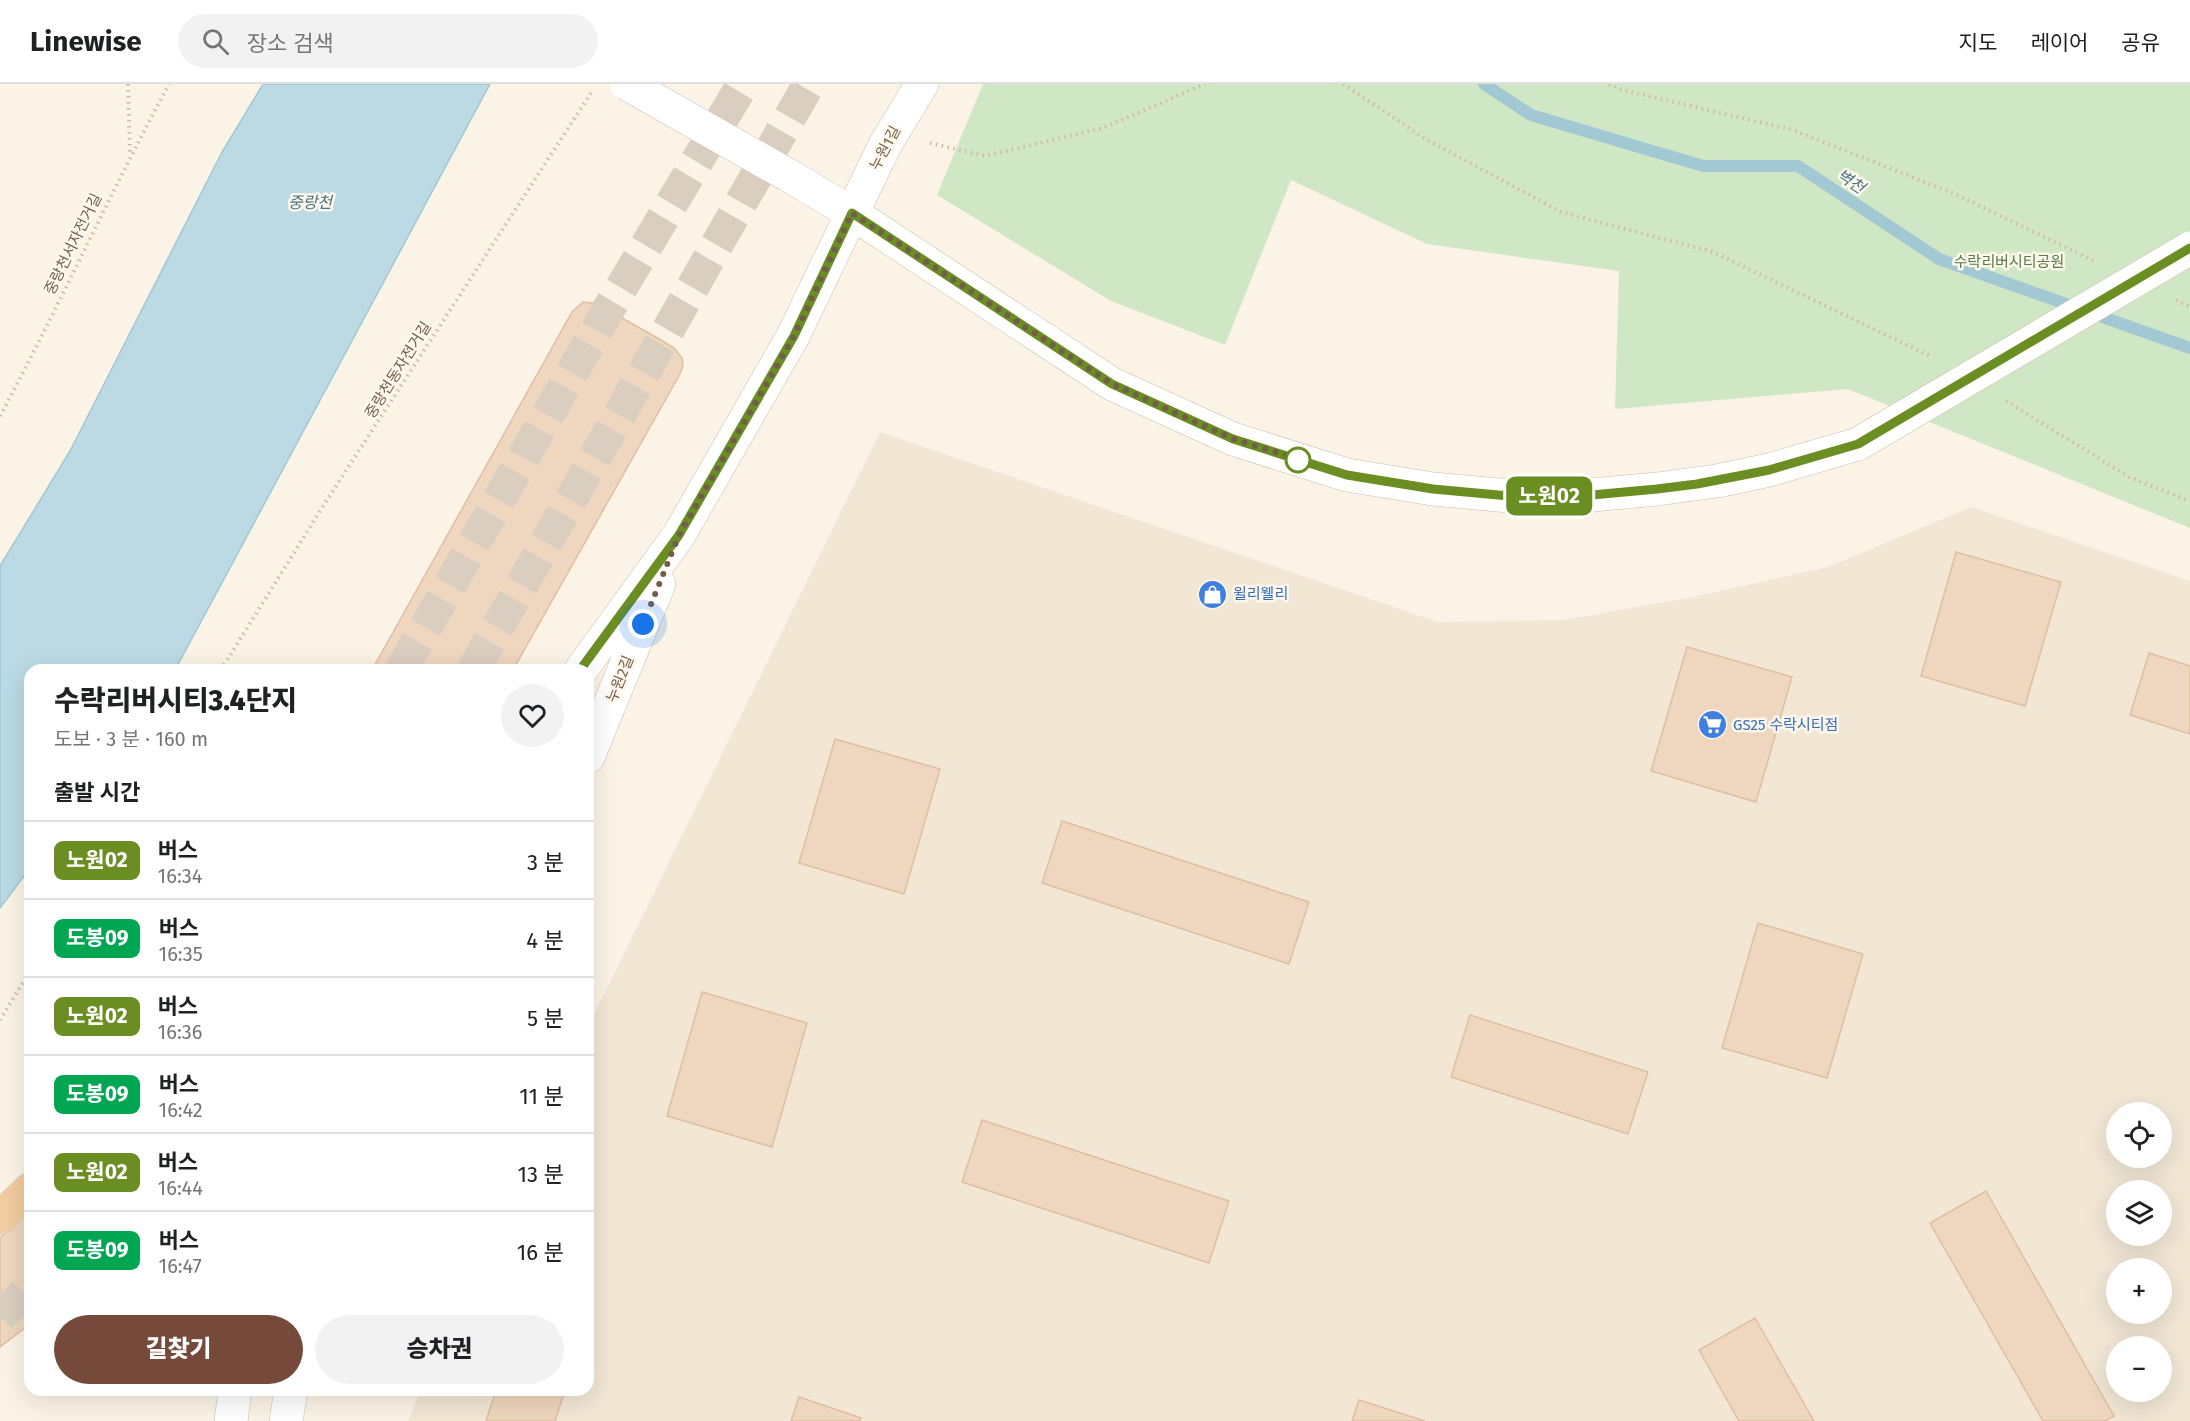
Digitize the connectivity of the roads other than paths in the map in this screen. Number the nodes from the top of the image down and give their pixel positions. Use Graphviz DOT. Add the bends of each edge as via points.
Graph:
graph roads {
  1 [pos="627,84"];
  2 [pos="922,84"];
  3 [pos="852,213"];
  4 [pos="2190,248"];
  5 [pos="679,535"];
  6 [pos="584,664"];
  7 [pos="594,742"];
  8 [pos="24,1195"];
  9 [pos="0,1218"];
  10 [pos="234,1396"];
  11 [pos="231,1421"];
  1 -- 3 [label="street, bridge"];
  2 -- 3 [label="street, 누원1길"];
  3 -- 4 [label="street, bridge" via="1112,384 1233,439 1347,475 1509,496 1581,496 1717,481 1858,444"];
  3 -- 5 [label="street, 누원2길" via="794,336"];
  5 -- 6 [label="street, 누원2길"];
  5 -- 7 [label="street, 누원2길"];
  8 -- 9 [label="highway"];
  10 -- 11 [label="street"];
}
